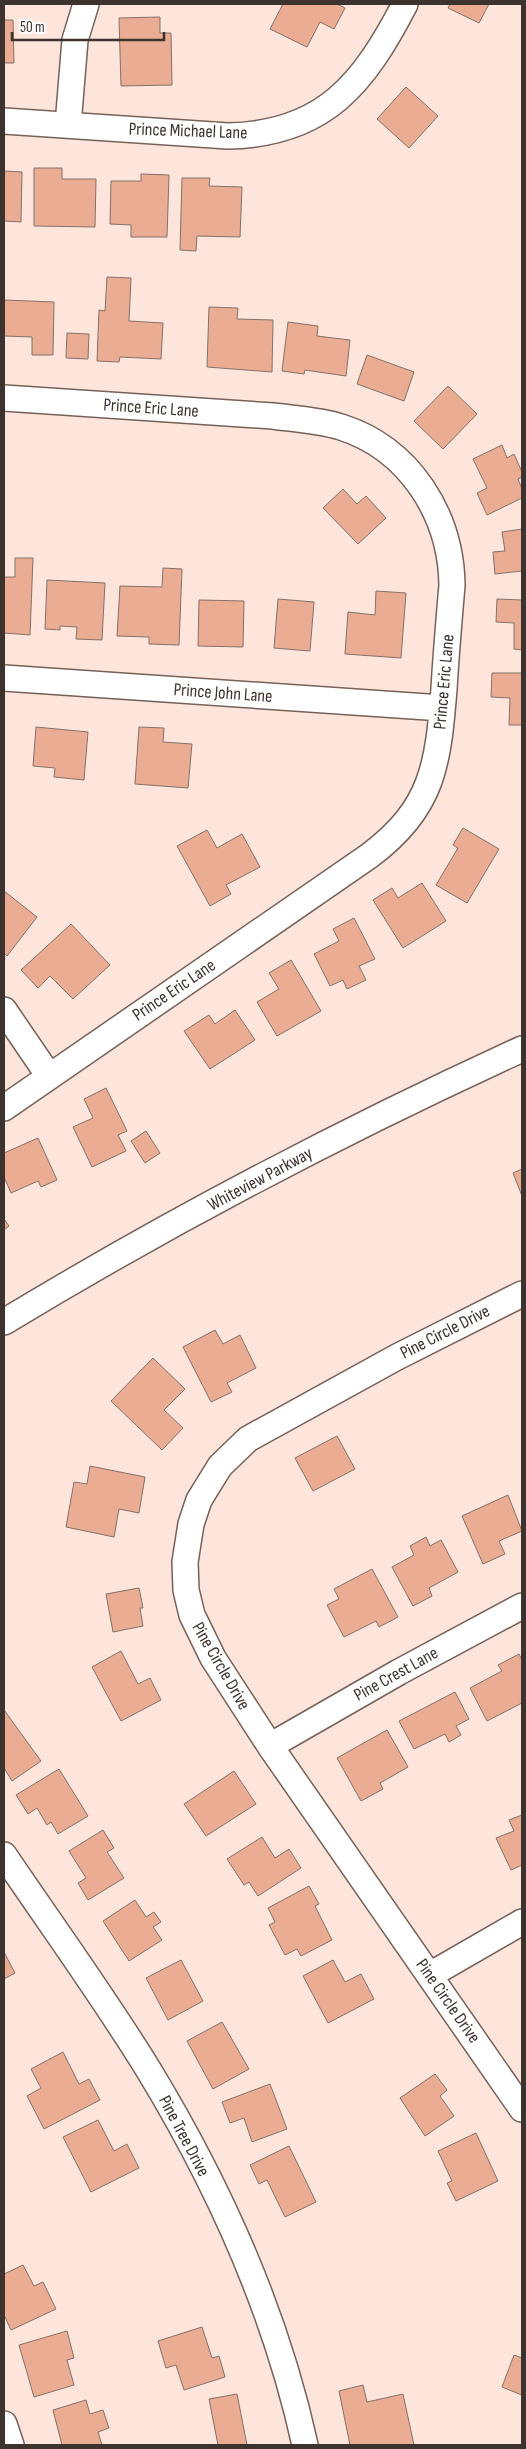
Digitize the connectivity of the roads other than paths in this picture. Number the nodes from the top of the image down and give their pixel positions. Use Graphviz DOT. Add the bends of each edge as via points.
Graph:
graph roads {
  1 [pos="86,4"];
  2 [pos="405,4"];
  3 [pos="4,121"];
  4 [pos="68,125"];
  5 [pos="4,398"];
  6 [pos="4,678"];
  7 [pos="442,708"];
  8 [pos="4,1010"];
  9 [pos="522,1049"];
  10 [pos="49,1076"];
  11 [pos="4,1108"];
  12 [pos="522,1294"];
  13 [pos="4,1322"];
  14 [pos="522,1606"];
  15 [pos="270,1746"];
  16 [pos="4,1855"];
  17 [pos="522,1922"];
  18 [pos="430,1975"];
  19 [pos="522,2109"];
  20 [pos="4,2424"];
  21 [pos="11,2445"];
  22 [pos="305,2445"];
  1 -- 4 [label="street" via="75,40"];
  2 -- 4 [label="street, Prince Michael Lane" via="379,52 361,76 318,112 283,128 228,136"];
  3 -- 4 [label="street, Prince Michael Lane"];
  5 -- 7 [label="street, Prince Eric Lane" via="316,421 344,428 384,449 425,490 439,517 449,548 452,586"];
  6 -- 7 [label="street, Prince John Lane"];
  7 -- 10 [label="street, Prince Eric Lane" via="438,751 429,782 414,810 391,839"];
  8 -- 10 [label="street"];
  9 -- 13 [label="street, Whiteview Parkway" via="279,1168 173,1224"];
  10 -- 11 [label="street, Prince Eric Lane"];
  12 -- 15 [label="street, Pine Circle Drive" via="397,1356 260,1431 229,1456 205,1488 188,1536 185,1562 188,1603 205,1646"];
  14 -- 15 [label="street, Pine Crest Lane"];
  15 -- 18 [label="street, Pine Circle Drive"];
  16 -- 22 [label="street, Pine Tree Drive" via="119,2024 191,2146 230,2227 263,2307 285,2369"];
  17 -- 18 [label="street"];
  18 -- 19 [label="street, Pine Circle Drive"];
  20 -- 21 [label="street"];
}
